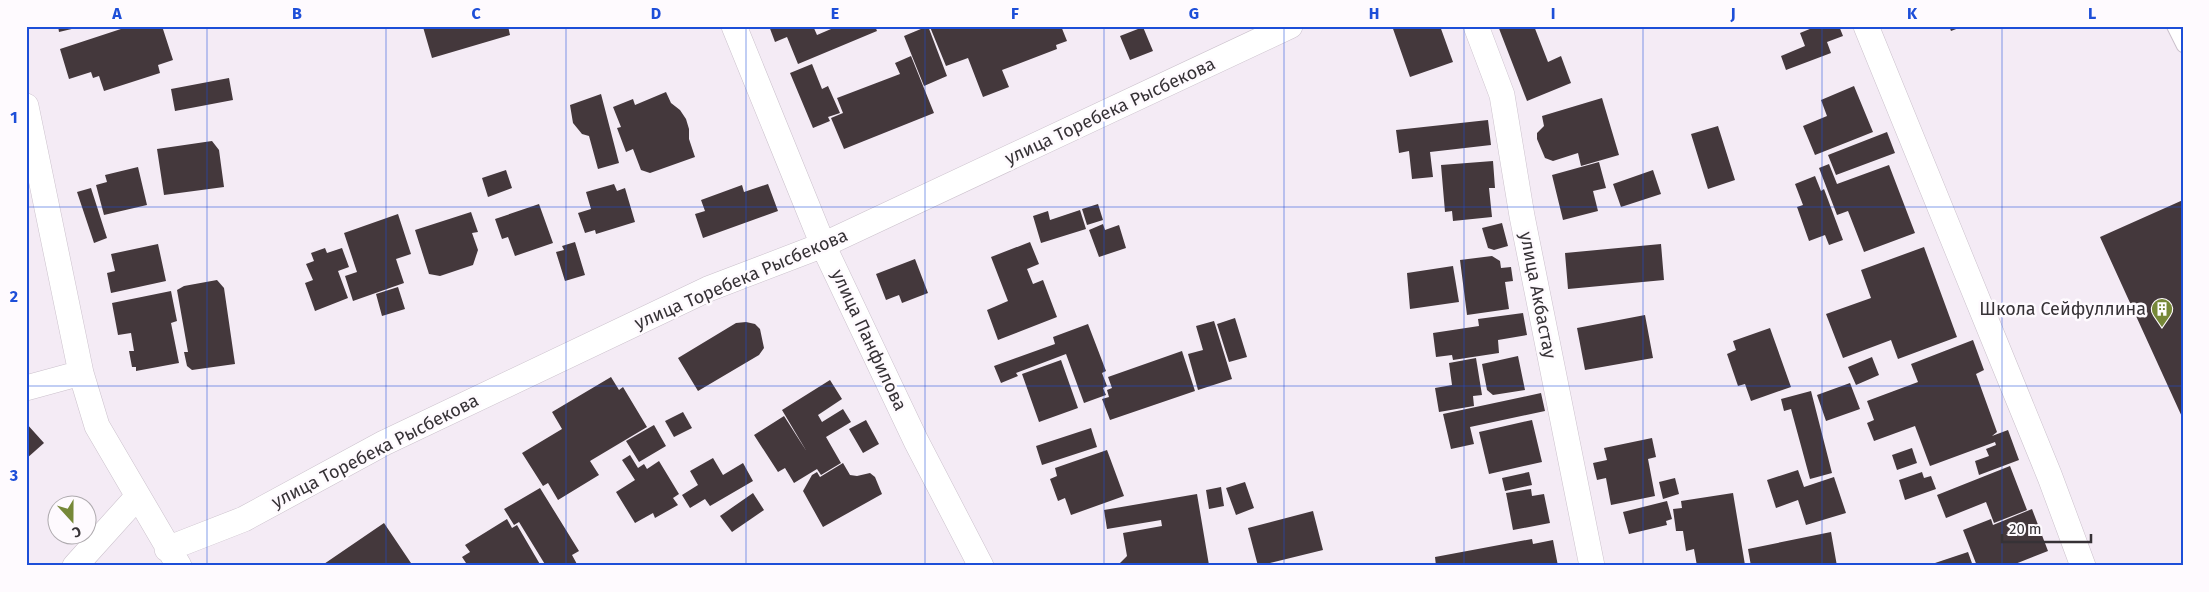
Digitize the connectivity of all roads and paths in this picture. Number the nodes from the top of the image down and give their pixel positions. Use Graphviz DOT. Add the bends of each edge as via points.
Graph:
graph roads {
  1 [pos="734,26"];
  2 [pos="1290,26"];
  3 [pos="1476,26"];
  4 [pos="1866,26"];
  5 [pos="2173,26"];
  6 [pos="2183,46"];
  7 [pos="26,106"];
  8 [pos="823,244"];
  9 [pos="81,374"];
  10 [pos="26,388"];
  11 [pos="138,496"];
  12 [pos="173,557"];
  13 [pos="75,566"];
  14 [pos="981,566"];
  15 [pos="1592,566"];
  16 [pos="2083,566"];
  1 -- 8 [label="street, улица Панфилова"];
  2 -- 8 [label="street, улица Торебека Рысбекова"];
  3 -- 15 [label="street, улица Акбастау" via="1502,95 1522,216"];
  4 -- 16 [label="street"];
  5 -- 6 [label="lane"];
  7 -- 9 [label="street"];
  8 -- 12 [label="street, улица Торебека Рысбекова" via="708,288 384,443"];
  8 -- 14 [label="street, улица Панфилова" via="916,441"];
  9 -- 10 [label="street"];
  9 -- 11 [label="street" via="97,426"];
  11 -- 12 [label="street"];
  11 -- 13 [label="street"];
}
